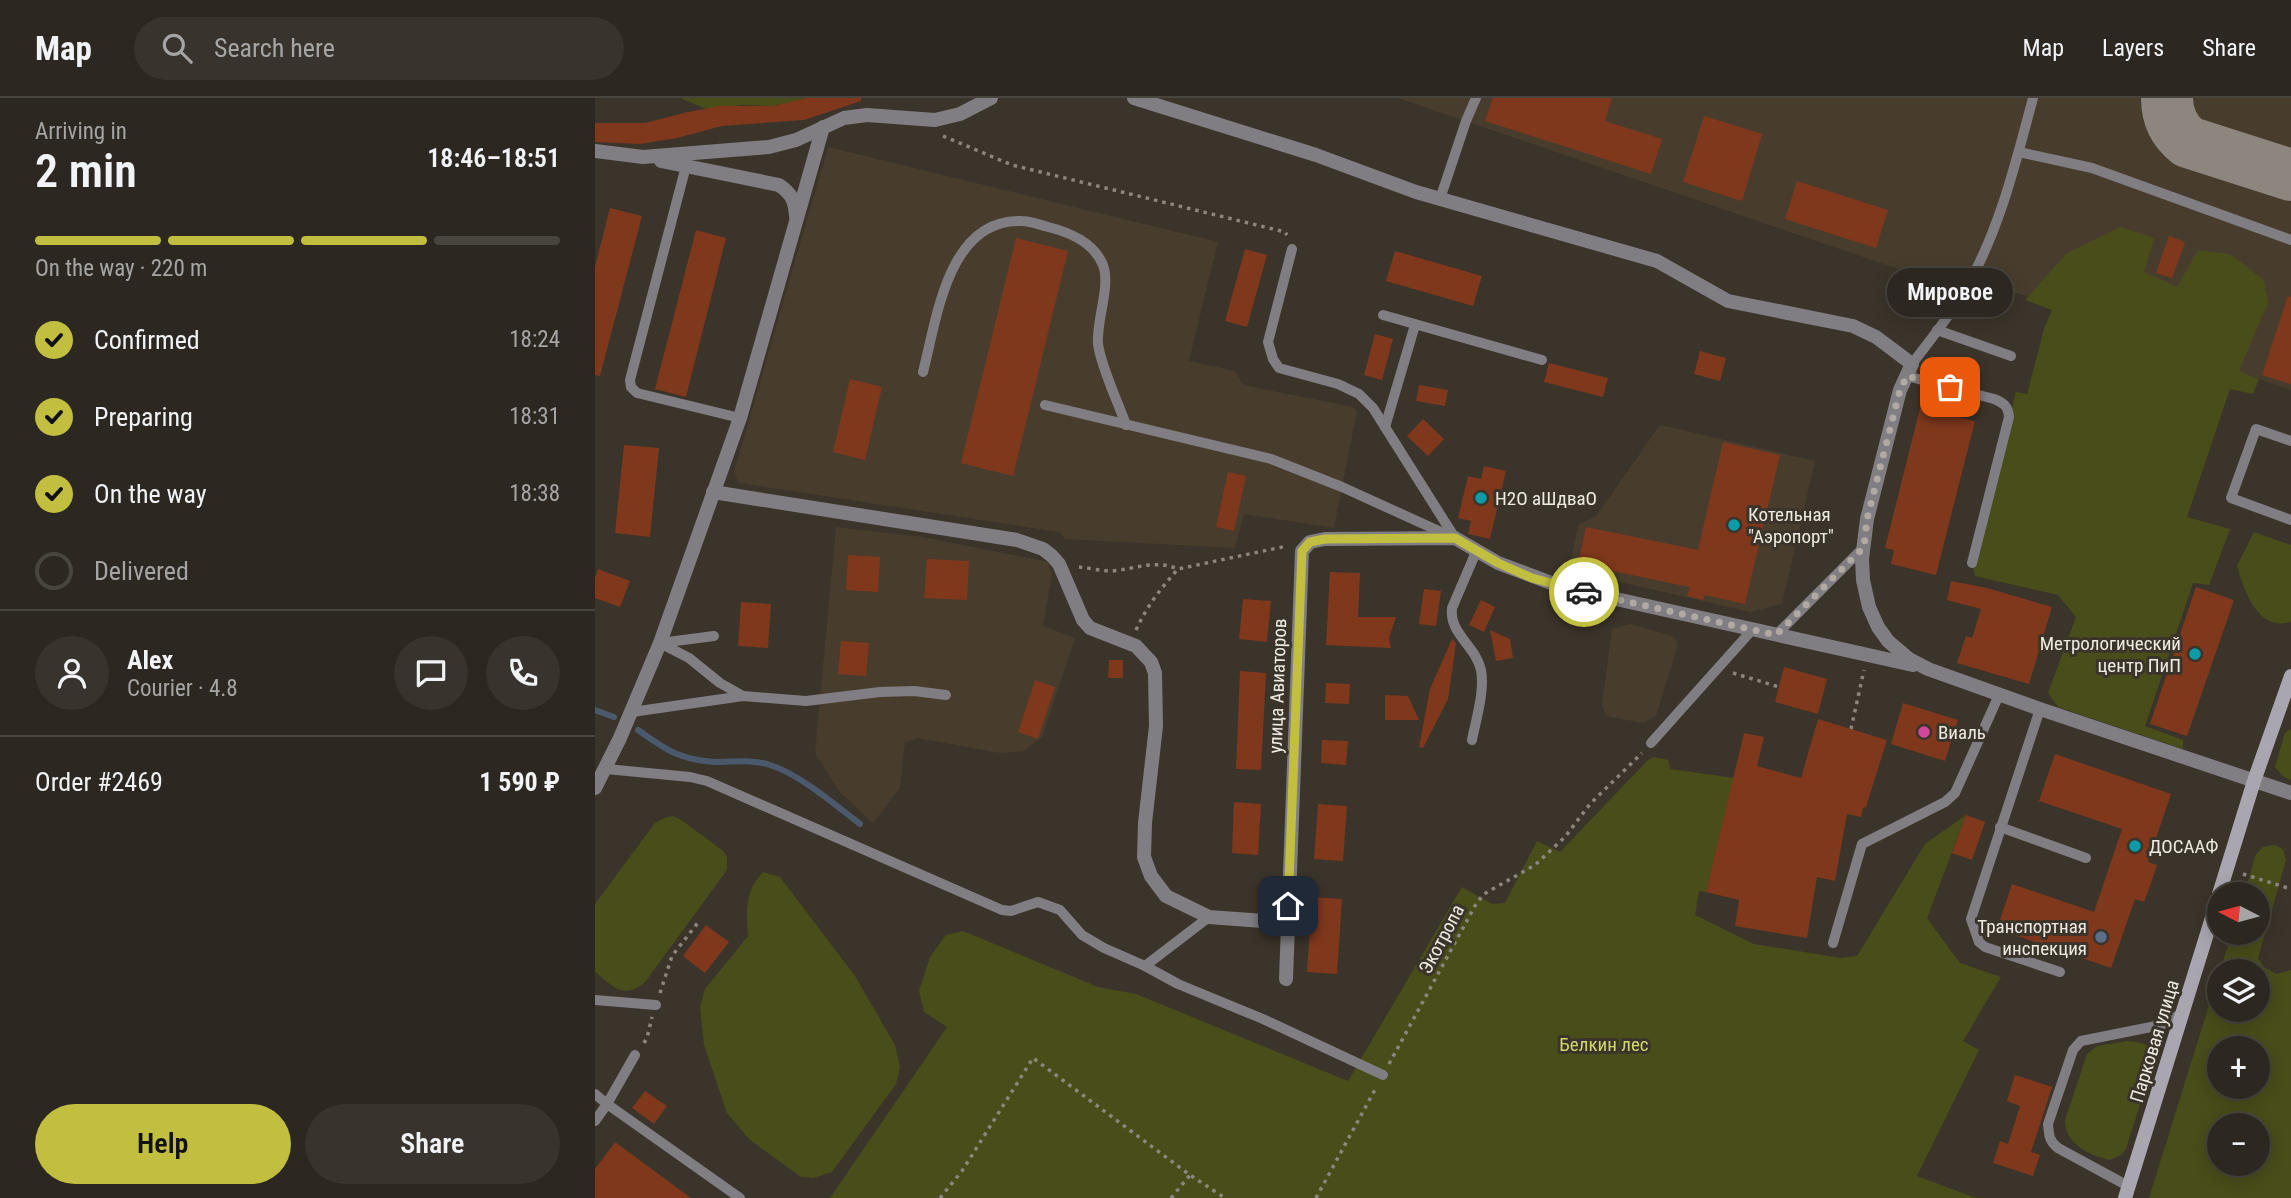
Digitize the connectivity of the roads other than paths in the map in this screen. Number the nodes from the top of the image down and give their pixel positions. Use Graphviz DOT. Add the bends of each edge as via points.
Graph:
graph roads {
  1 [pos="991,98"];
  2 [pos="1134,98"];
  3 [pos="1476,98"];
  4 [pos="2033,98"];
  5 [pos="823,127"];
  6 [pos="595,151"];
  7 [pos="2019,152"];
  8 [pos="643,157"];
  9 [pos="685,166"];
  10 [pos="1440,199"];
  11 [pos="797,221"];
  12 [pos="2291,240"];
  13 [pos="1292,249"];
  14 [pos="1383,315"];
  15 [pos="1415,325"];
  16 [pos="1937,330"];
  17 [pos="2011,356"];
  18 [pos="1542,360"];
  19 [pos="1910,370"];
  20 [pos="923,372"];
  21 [pos="1045,405"];
  22 [pos="740,418"];
  23 [pos="1126,425"];
  24 [pos="1385,427"];
  25 [pos="2291,441"];
  26 [pos="713,492"];
  27 [pos="2291,520"];
  28 [pos="1455,538"];
  29 [pos="1864,547"];
  30 [pos="1476,552"];
  31 [pos="1972,563"];
  32 [pos="1752,629"];
  33 [pos="1776,635"];
  34 [pos="714,636"];
  35 [pos="660,643"];
  36 [pos="1928,669"];
  37 [pos="2291,676"];
  38 [pos="946,695"];
  39 [pos="2000,695"];
  40 [pos="743,696"];
  41 [pos="2039,709"];
  42 [pos="2291,709"];
  43 [pos="632,712"];
  44 [pos="1472,740"];
  45 [pos="1651,743"];
  46 [pos="2267,744"];
  47 [pos="606,769"];
  48 [pos="2254,781"];
  49 [pos="595,788"];
  50 [pos="2291,793"];
  51 [pos="2000,827"];
  52 [pos="2086,858"];
  53 [pos="2223,882"];
  54 [pos="1288,906"];
  55 [pos="1209,916"];
  56 [pos="2207,934"];
  57 [pos="1833,943"];
  58 [pos="1145,966"];
  59 [pos="2060,972"];
  60 [pos="1286,979"];
  61 [pos="595,1000"];
  62 [pos="656,1005"];
  63 [pos="2183,1013"];
  64 [pos="635,1055"];
  65 [pos="1383,1075"];
  66 [pos="595,1094"];
  67 [pos="607,1104"];
  68 [pos="595,1121"];
  69 [pos="2126,1192"];
  70 [pos="740,1198"];
  1 -- 5 [label="street" via="960,114 935,120 867,115"];
  2 -- 10 [label="street"];
  3 -- 10 [label="lane"];
  4 -- 7 [label="lane"];
  5 -- 8 [label="street" via="769,147"];
  5 -- 11 [label="street"];
  6 -- 8 [label="street"];
  7 -- 12 [label="lane" via="2092,168"];
  7 -- 16 [label="lane" via="1972,277"];
  8 -- 9 [label="street"];
  9 -- 11 [label="street" via="779,185 795,201"];
  9 -- 22 [label="lane" via="631,387 637,393"];
  10 -- 19 [label="street" via="1657,261 1727,301 1853,326 1876,337"];
  11 -- 22 [label="street"];
  13 -- 24 [label="lane" via="1268,342 1273,359 1279,368 1359,394"];
  14 -- 15 [label="lane"];
  15 -- 18 [label="lane"];
  15 -- 24 [label="lane"];
  16 -- 17 [label="lane"];
  16 -- 19 [label="lane"];
  19 -- 29 [label="street" via="1900,390"];
  19 -- 31 [label="lane" via="2008,408"];
  20 -- 23 [label="lane" via="944,289 966,246 983,230 1000,224 1023,221 1054,228 1077,236 1104,267 1098,348"];
  21 -- 23 [label="lane"];
  22 -- 26 [label="street"];
  23 -- 28 [label="lane" via="1271,459"];
  24 -- 28 [label="lane"];
  25 -- 27 [label="lane" via="2256,429 2231,498"];
  26 -- 35 [label="street"];
  26 -- 55 [label="street" via="1017,540 1052,555 1090,628 1132,645 1151,662 1156,726 1144,858 1166,896"];
  28 -- 30 [label="street"];
  28 -- 54 [label="street, улица Авиаторов" via="1325,539 1310,542 1302,551"];
  29 -- 33 [label="lane"];
  29 -- 36 [label="street" via="1863,580 1878,627 1900,652"];
  30 -- 32 [label="street" via="1562,587"];
  30 -- 44 [label="lane" via="1451,618 1481,668"];
  32 -- 33 [label="street"];
  32 -- 45 [label="lane"];
  33 -- 36 [label="street"];
  34 -- 35 [label="lane"];
  35 -- 40 [label="lane"];
  35 -- 43 [label="street"];
  36 -- 39 [label="street"];
  37 -- 46 [label="main road"];
  38 -- 40 [label="lane" via="880,692 806,701"];
  39 -- 41 [label="street"];
  39 -- 57 [label="lane" via="1955,793 1945,803 1862,844"];
  40 -- 43 [label="lane"];
  41 -- 48 [label="street"];
  41 -- 51 [label="lane"];
  42 -- 46 [label="main road"];
  43 -- 47 [label="street"];
  46 -- 48 [label="main road, Парковая улица"];
  47 -- 49 [label="street"];
  47 -- 58 [label="lane" via="707,781 1002,910 1038,902 1060,909 1082,935"];
  48 -- 50 [label="street"];
  48 -- 53 [label="main road, Парковая улица"];
  51 -- 52 [label="lane"];
  51 -- 59 [label="lane" via="1971,919 1979,942"];
  54 -- 55 [label="street" via="1277,922"];
  54 -- 60 [label="street, улица Авиаторов"];
  55 -- 58 [label="lane"];
  56 -- 63 [label="main road, Парковая улица"];
  58 -- 65 [label="lane"];
  61 -- 62 [label="lane"];
  63 -- 69 [label="main road, Парковая улица"];
  63 -- 69 [label="lane" via="2161,1026 2081,1041 2073,1050 2048,1124 2052,1143"];
  64 -- 67 [label="lane"];
  66 -- 67 [label="lane"];
  67 -- 68 [label="lane"];
  67 -- 70 [label="lane"];
}
